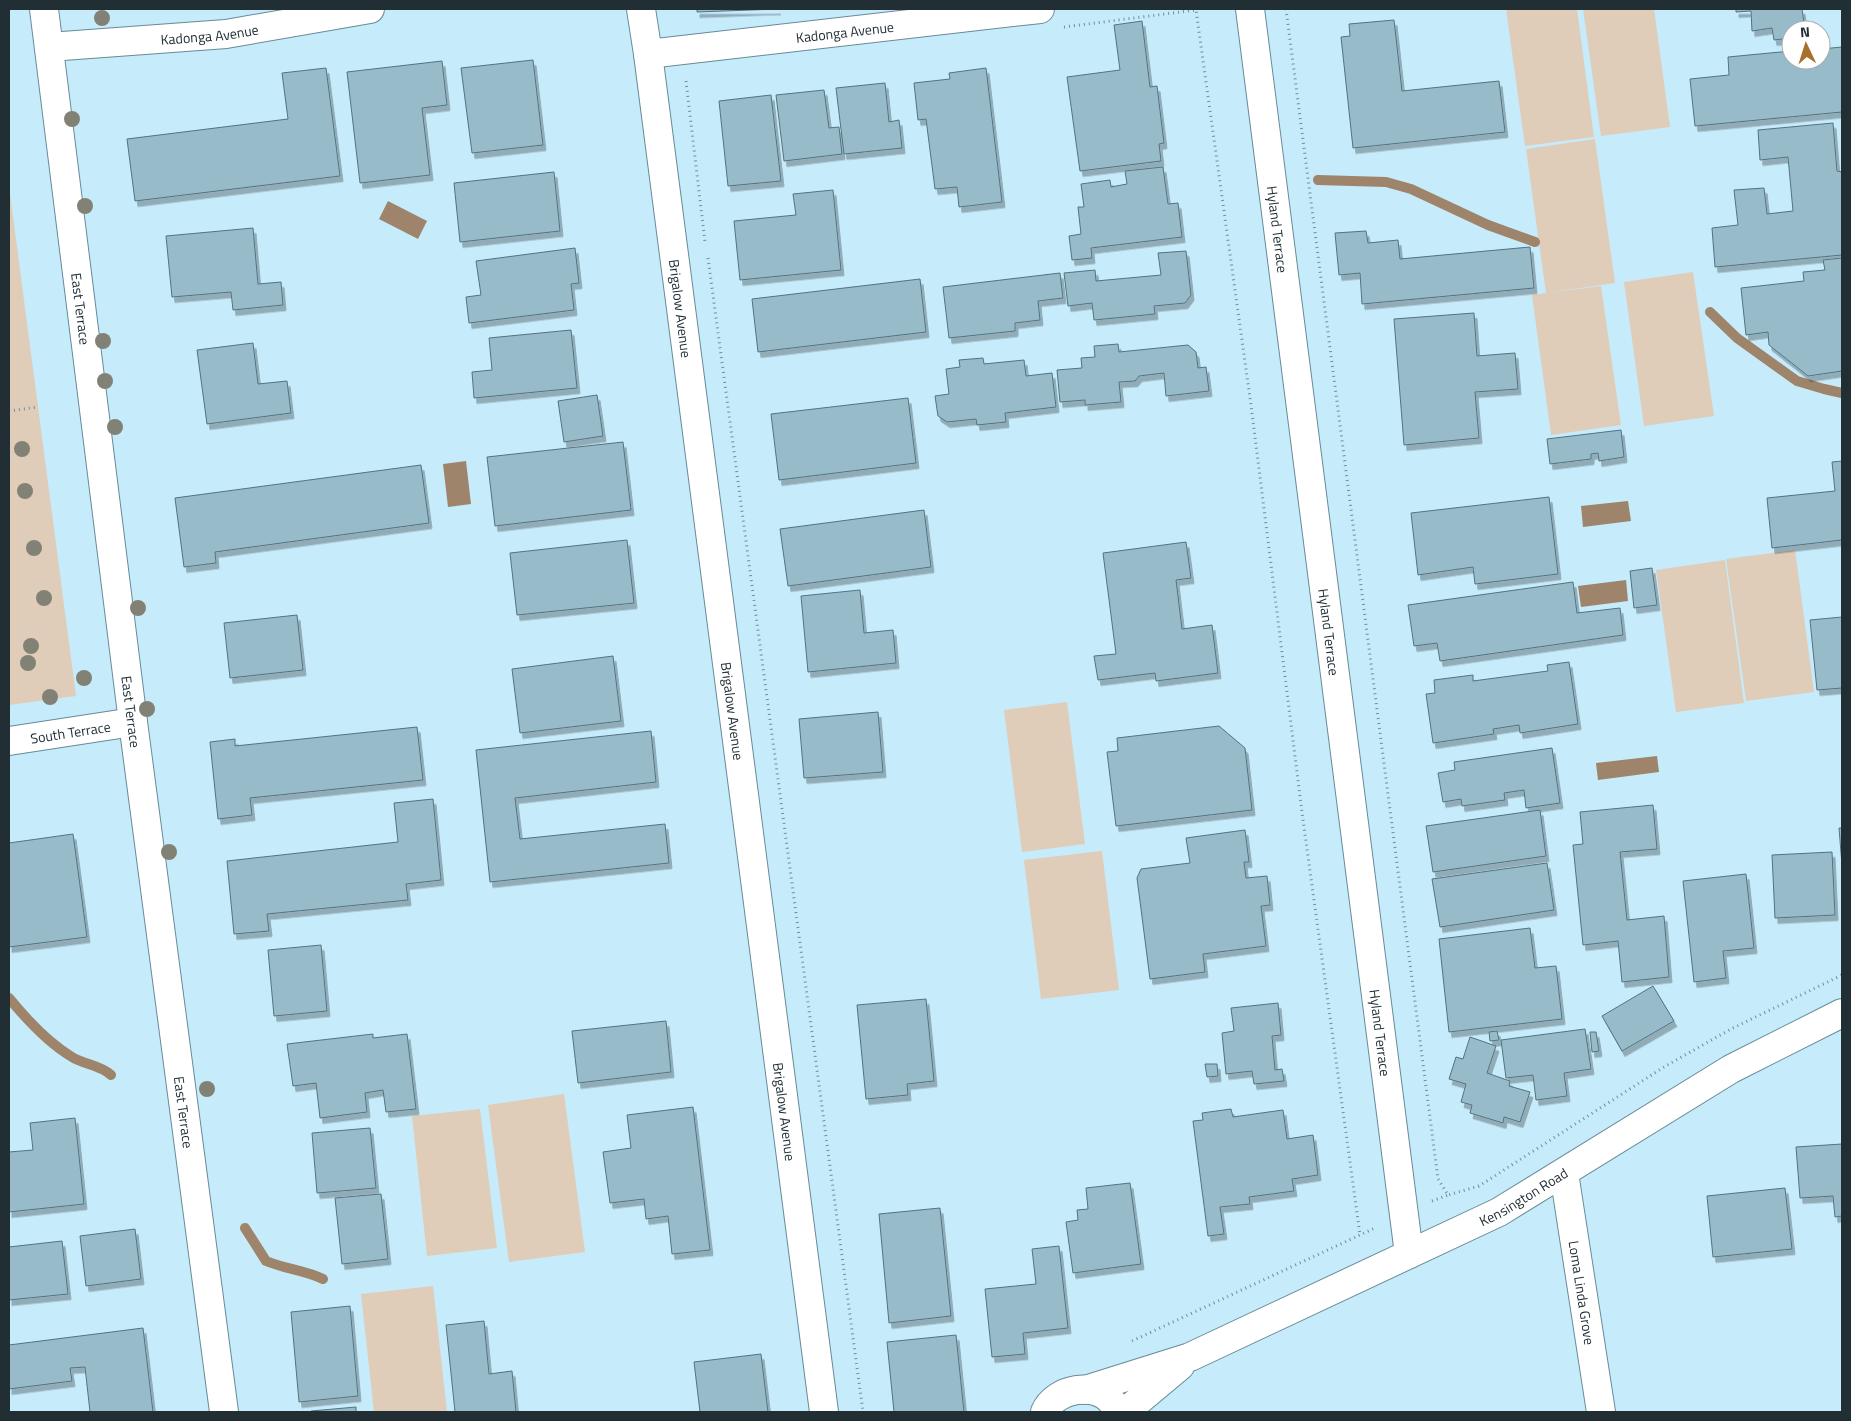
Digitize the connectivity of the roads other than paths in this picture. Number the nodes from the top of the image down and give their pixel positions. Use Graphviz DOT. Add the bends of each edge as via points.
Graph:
graph roads {
  1 [pos="44,9"];
  2 [pos="370,9"];
  3 [pos="641,9"];
  4 [pos="1040,9"];
  5 [pos="1250,9"];
  6 [pos="49,47"];
  7 [pos="648,54"];
  8 [pos="133,722"];
  9 [pos="9,741"];
  10 [pos="1842,1013"];
  11 [pos="1564,1173"];
  12 [pos="1409,1254"];
  13 [pos="1190,1357"];
  14 [pos="1085,1390"];
  15 [pos="224,1412"];
  16 [pos="824,1412"];
  17 [pos="1045,1412"];
  18 [pos="1118,1412"];
  19 [pos="1125,1412"];
  20 [pos="1601,1412"];
  1 -- 6 [label="street, East Terrace"];
  2 -- 6 [label="street, Kadonga Avenue" via="226,34"];
  3 -- 7 [label="street, Brigalow Avenue"];
  4 -- 7 [label="street, Kadonga Avenue"];
  5 -- 12 [label="street, Hyland Terrace"];
  6 -- 8 [label="street, East Terrace"];
  7 -- 16 [label="street, Brigalow Avenue"];
  8 -- 9 [label="street, South Terrace"];
  8 -- 15 [label="street, East Terrace"];
  10 -- 11 [label="street, Kensington Road" via="1731,1069"];
  11 -- 12 [label="street, Kensington Road" via="1499,1212"];
  11 -- 20 [label="street, Loma Linda Grove"];
  12 -- 13 [label="street, Kensington Road"];
  13 -- 14 [label="street, Kensington Road"];
  13 -- 19 [label="street, Kensington Road"];
  14 -- 17 [label="street, Kensington Road" via="1070,1391 1057,1398"];
  14 -- 18 [label="street" via="1100,1393 1112,1401"];
}
